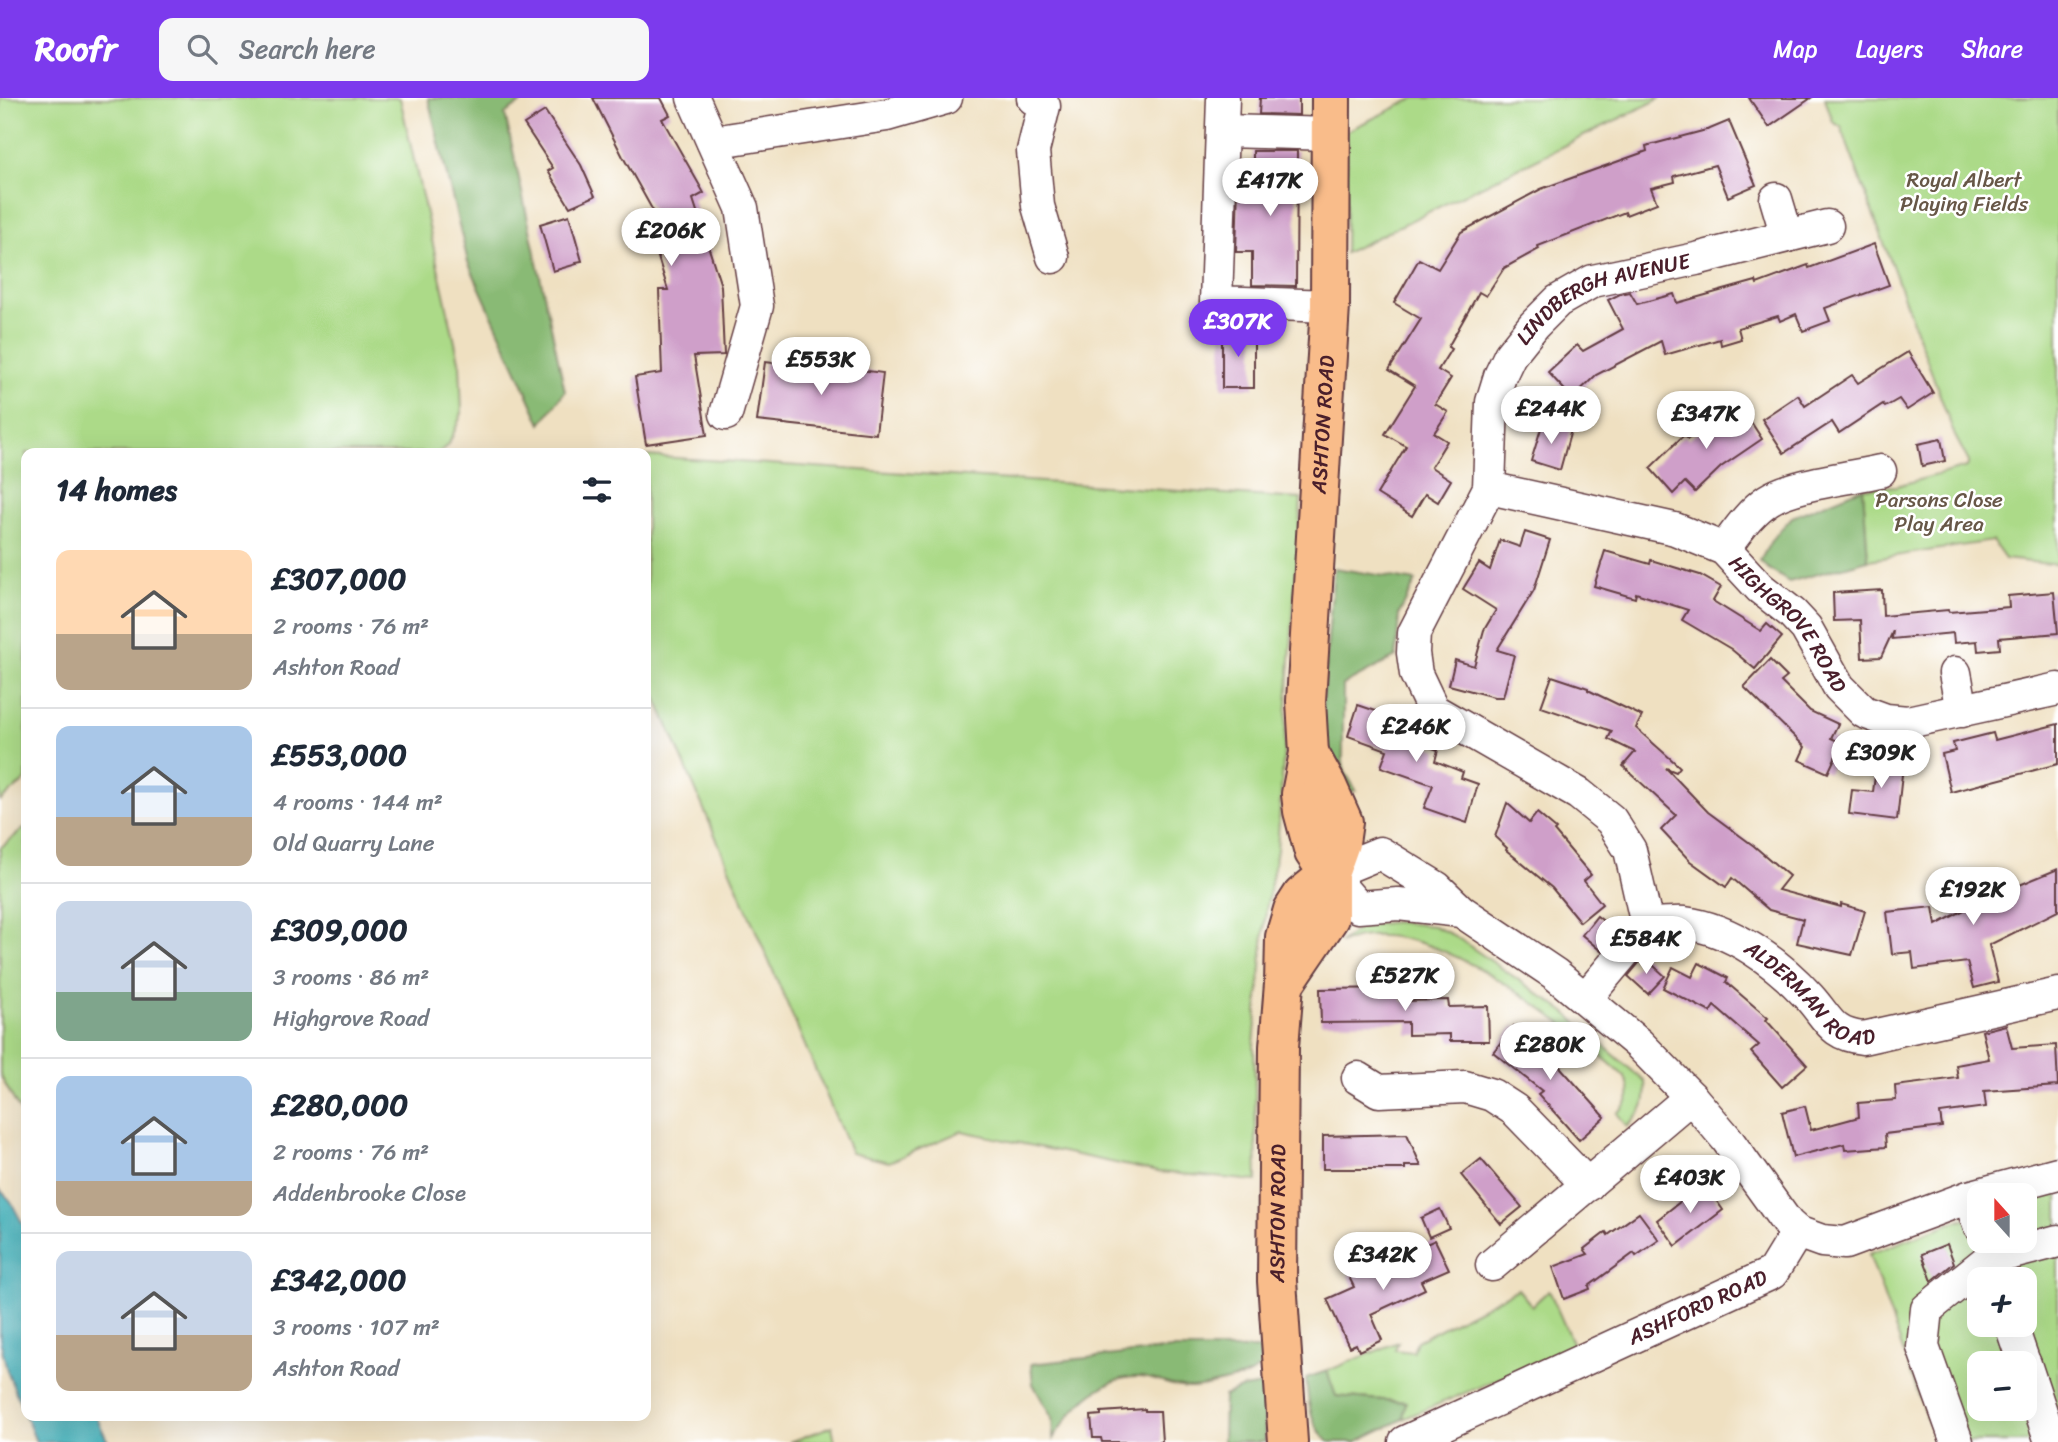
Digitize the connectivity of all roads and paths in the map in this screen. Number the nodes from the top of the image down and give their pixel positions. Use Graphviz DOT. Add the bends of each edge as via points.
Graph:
graph roads {
  1 [pos="693,98"];
  2 [pos="946,98"];
  3 [pos="1033,98"];
  4 [pos="1223,98"];
  5 [pos="1331,116"];
  6 [pos="1223,131"];
  7 [pos="713,142"];
  8 [pos="1776,199"];
  9 [pos="1827,226"];
  10 [pos="1787,236"];
  11 [pos="1053,257"];
  12 [pos="1330,306"];
  13 [pos="726,414"];
  14 [pos="1880,471"];
  15 [pos="1489,488"];
  16 [pos="1724,549"];
  17 [pos="1955,673"];
  18 [pos="2058,689"];
  19 [pos="1962,710"];
  20 [pos="1329,874"];
  21 [pos="1461,911"];
  22 [pos="1647,925"];
  23 [pos="2058,994"];
  24 [pos="1586,998"];
  25 [pos="1358,1078"];
  26 [pos="1691,1097"];
  27 [pos="2058,1174"];
  28 [pos="2037,1183"];
  29 [pos="1588,1185"];
  30 [pos="1967,1213"];
  31 [pos="1797,1232"];
  32 [pos="2058,1241"];
  33 [pos="1990,1260"];
  34 [pos="1506,1264"];
  35 [pos="2037,1400"];
  36 [pos="1291,1440"];
  37 [pos="1405,1442"];
  38 [pos="1957,1442"];
  39 [pos="2051,1442"];
  1 -- 7 [label="street"];
  2 -- 7 [label="street" via="887,114"];
  3 -- 11 [label="street" via="1044,106 1032,151 1038,206"];
  4 -- 6 [label="street"];
  5 -- 6 [label="street"];
  5 -- 12 [label="main road, ASHTON ROAD"];
  6 -- 12 [label="street" via="1216,302"];
  7 -- 13 [label="street" via="742,208 757,306"];
  8 -- 10 [label="street"];
  9 -- 10 [label="street, LINDBERGH AVENUE"];
  10 -- 15 [label="street, LINDBERGH AVENUE" via="1593,281 1558,301 1510,355 1500,376 1492,402"];
  12 -- 20 [label="main road, ASHTON ROAD" via="1306,701 1308,752 1343,822"];
  14 -- 16 [label="street" via="1798,488 1770,499 1749,516"];
  15 -- 16 [label="street, HIGHGROVE ROAD" via="1675,529"];
  15 -- 22 [label="street, LINDBERGH AVENUE" via="1414,633 1416,674 1433,710 1579,794 1611,820 1630,850"];
  16 -- 19 [label="street, HIGHGROVE ROAD" via="1806,628 1839,687 1864,712 1908,722"];
  17 -- 19 [label="street"];
  18 -- 19 [label="street, HIGHGROVE ROAD"];
  20 -- 21 [label="street" via="1358,907 1398,904"];
  20 -- 21 [label="street" via="1380,853 1437,888"];
  20 -- 36 [label="main road, ASHTON ROAD" via="1329,918 1284,984 1279,1047 1277,1281"];
  21 -- 24 [label="street"];
  22 -- 23 [label="street, ALDERMAN ROAD" via="1684,923 1724,933 1765,958 1847,1036 1863,1038"];
  22 -- 24 [label="street"];
  24 -- 26 [label="street"];
  25 -- 29 [label="street" via="1379,1091 1465,1087 1493,1095 1515,1110"];
  26 -- 29 [label="street"];
  26 -- 31 [label="street"];
  27 -- 28 [label="street"];
  29 -- 34 [label="street"];
  30 -- 31 [label="street" via="1845,1243"];
  31 -- 37 [label="street, ASHFORD ROAD" via="1772,1273"];
  32 -- 33 [label="street"];
  33 -- 38 [label="street" via="1927,1309 1923,1348"];
  35 -- 39 [label="street"];
}
